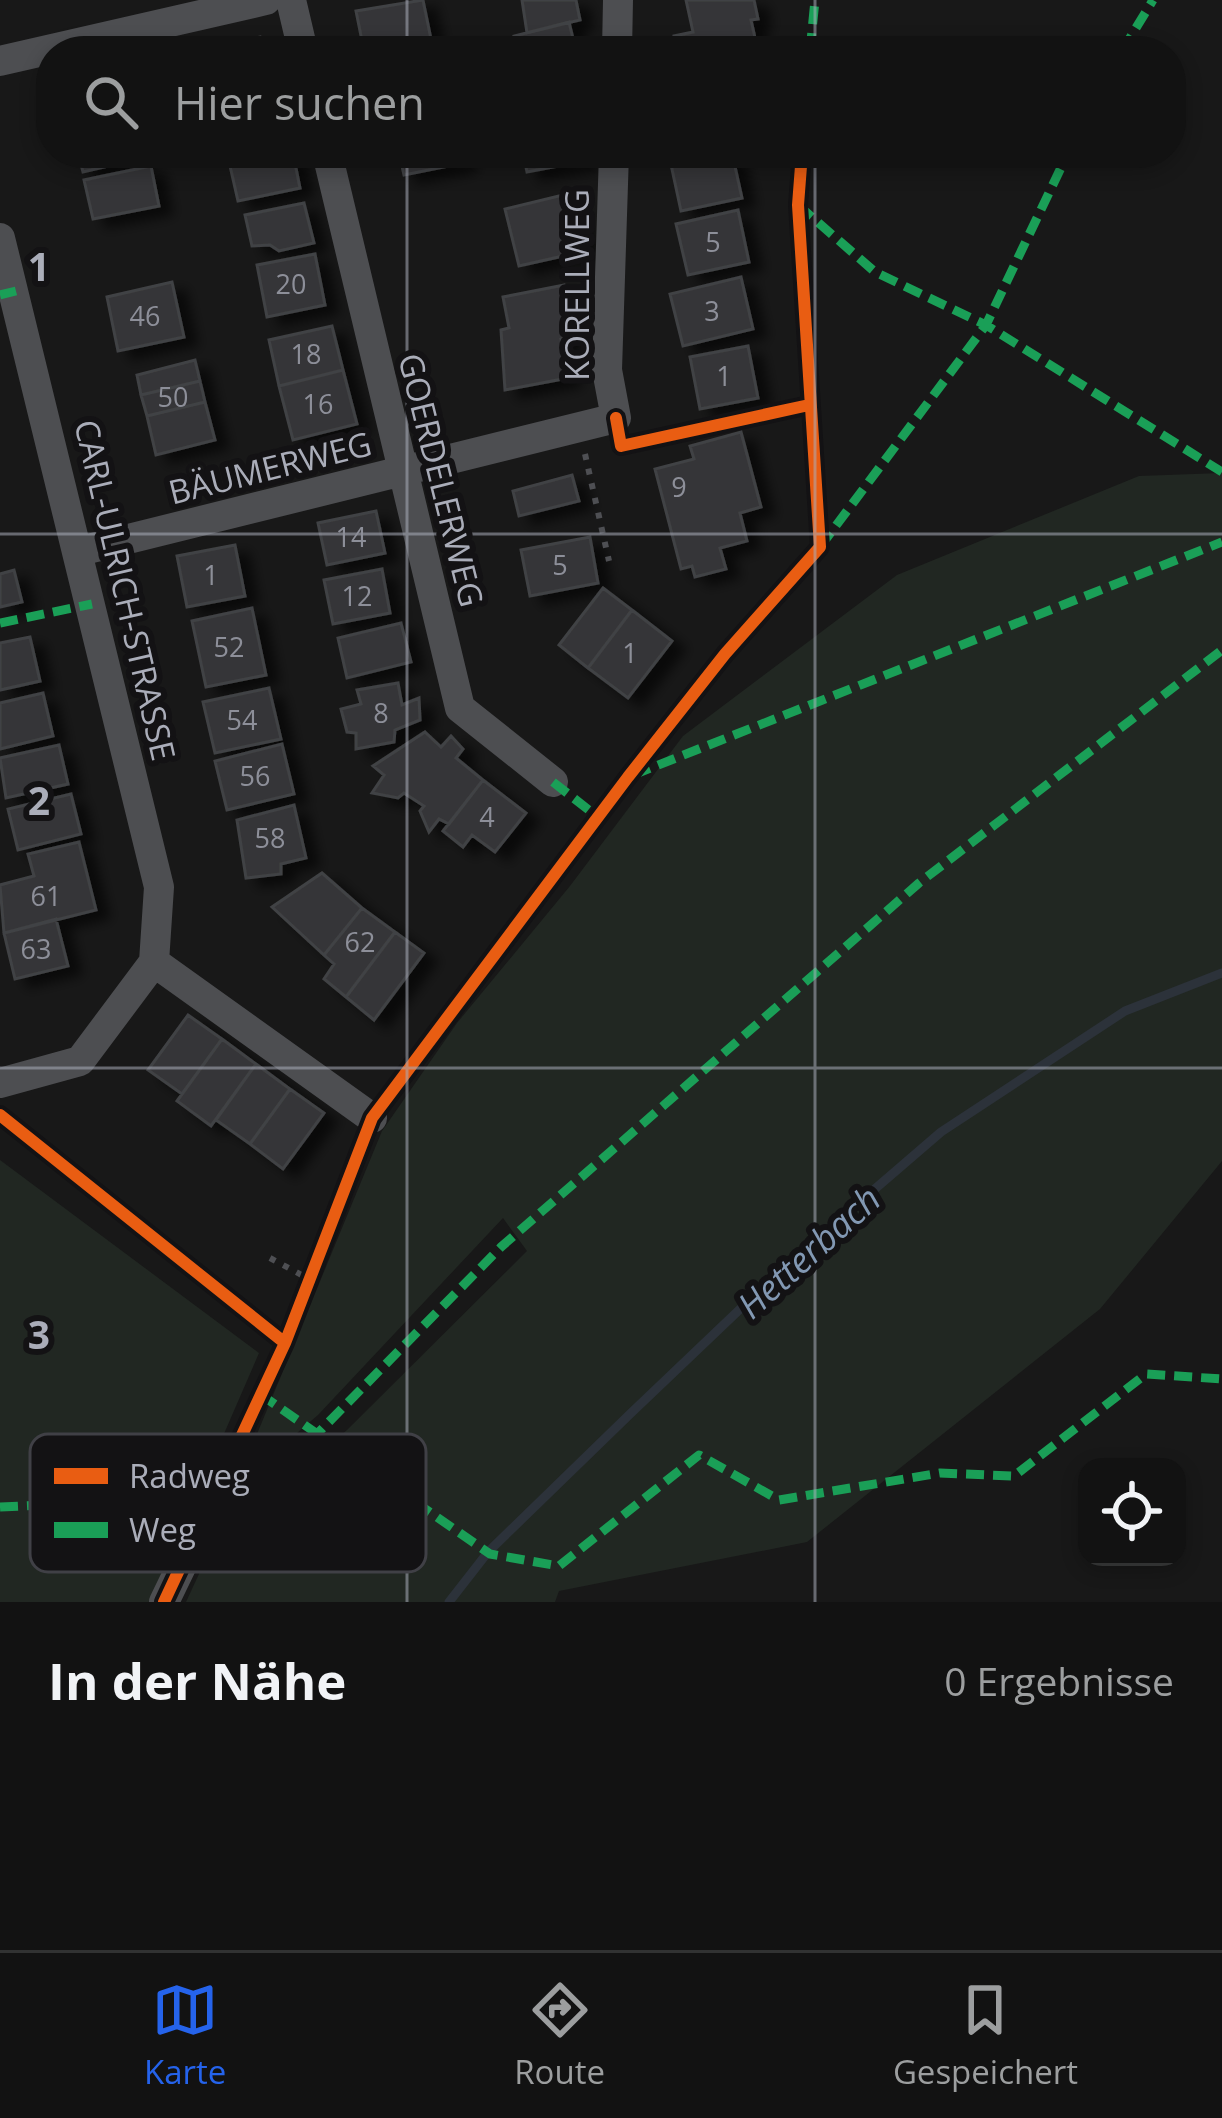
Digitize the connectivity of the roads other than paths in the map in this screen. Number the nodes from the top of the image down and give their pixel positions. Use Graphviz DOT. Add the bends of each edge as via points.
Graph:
graph roads {
  1 [pos="266,0"];
  2 [pos="291,0"];
  3 [pos="618,0"];
  4 [pos="109,36"];
  5 [pos="299,36"];
  6 [pos="617,36"];
  7 [pos="36,53"];
  8 [pos="0,61"];
  9 [pos="330,168"];
  10 [pos="614,168"];
  11 [pos="0,238"];
  12 [pos="616,418"];
  13 [pos="401,473"];
  14 [pos="80,551"];
  15 [pos="553,782"];
  16 [pos="154,962"];
  17 [pos="0,1083"];
  18 [pos="372,1118"];
  19 [pos="179,1572"];
  20 [pos="164,1602"];
  1 -- 4 [label="street"];
  2 -- 5 [label="street"];
  3 -- 6 [label="street"];
  7 -- 8 [label="street"];
  9 -- 13 [label="street, GOERDELERWEG"];
  10 -- 12 [label="street, KORELLWEG" via="607,370"];
  11 -- 14 [label="street, CARL-ULRICH-STRASSE"];
  12 -- 13 [label="street, BÄUMERWEG"];
  13 -- 14 [label="street, BÄUMERWEG"];
  13 -- 15 [label="street, GOERDELERWEG" via="460,708"];
  14 -- 16 [label="street, CARL-ULRICH-STRASSE" via="159,887"];
  16 -- 17 [label="street" via="80,1061"];
  16 -- 18 [label="street"];
  19 -- 20 [label="street"];
}
